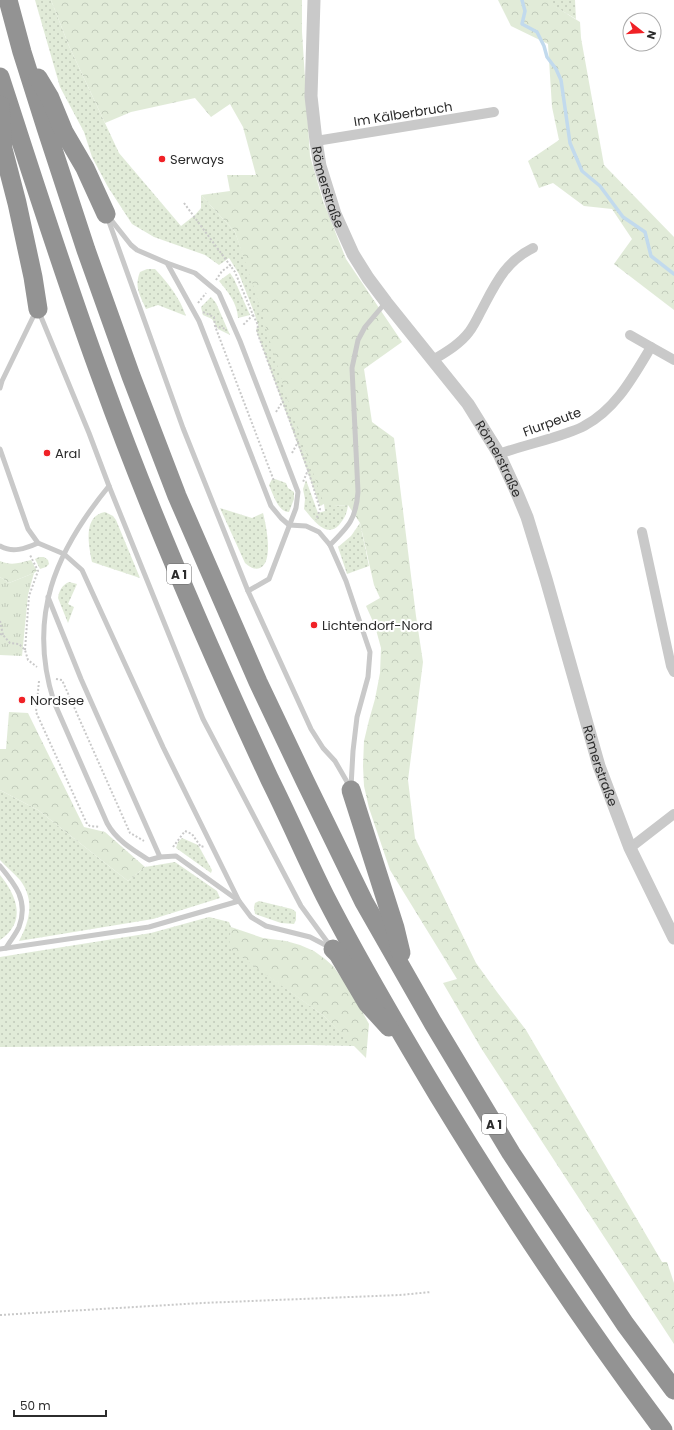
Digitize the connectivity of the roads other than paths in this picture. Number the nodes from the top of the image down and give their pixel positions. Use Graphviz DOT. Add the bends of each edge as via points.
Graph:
graph roads {
  1 [pos="8,0"];
  2 [pos="314,0"];
  3 [pos="22,52"];
  4 [pos="0,77"];
  5 [pos="0,105"];
  6 [pos="494,112"];
  7 [pos="316,141"];
  8 [pos="106,214"];
  9 [pos="533,248"];
  10 [pos="167,263"];
  11 [pos="386,302"];
  12 [pos="38,309"];
  13 [pos="630,335"];
  14 [pos="651,347"];
  15 [pos="433,360"];
  16 [pos="674,360"];
  17 [pos="0,388"];
  18 [pos="0,449"];
  19 [pos="499,454"];
  20 [pos="109,486"];
  21 [pos="289,524"];
  22 [pos="642,532"];
  23 [pos="38,543"];
  24 [pos="330,545"];
  25 [pos="0,546"];
  26 [pos="64,554"];
  27 [pos="248,591"];
  28 [pos="48,596"];
  29 [pos="674,672"];
  30 [pos="351,790"];
  31 [pos="674,814"];
  32 [pos="630,848"];
  33 [pos="160,857"];
  34 [pos="0,866"];
  35 [pos="239,901"];
  36 [pos="674,938"];
  37 [pos="6,948"];
  38 [pos="0,949"];
  39 [pos="333,949"];
  40 [pos="406,974"];
  41 [pos="411,1049"];
  42 [pos="674,1390"];
  43 [pos="663,1430"];
  1 -- 3 [label="highway, A 1"];
  2 -- 7 [label="street, Römerstraße" via="311,96"];
  3 -- 8 [label="highway" via="50,98 64,132 85,168"];
  3 -- 40 [label="highway, A 1" via="86,250 177,496 258,682 308,788 364,902"];
  4 -- 41 [label="highway, A 1" via="102,381 188,596 230,694 324,895"];
  5 -- 12 [label="highway" via="3,149"];
  6 -- 7 [label="street, Im Kälberbruch"];
  7 -- 11 [label="street, Römerstraße" via="320,166 338,221 353,254"];
  8 -- 10 [label="lane" via="137,250"];
  8 -- 27 [label="lane" via="183,428"];
  9 -- 15 [label="street" via="510,263 469,332 452,348"];
  10 -- 21 [label="lane" via="199,321 271,506"];
  10 -- 21 [label="lane" via="195,274 220,293 298,492 296,508"];
  11 -- 15 [label="street, Römerstraße"];
  11 -- 24 [label="lane" via="365,327 358,340 352,368 357,507 353,519"];
  12 -- 17 [label="lane"];
  12 -- 20 [label="lane"];
  13 -- 14 [label="street"];
  14 -- 16 [label="street"];
  14 -- 19 [label="street, Flurpeute" via="621,395 606,411 584,426 554,438"];
  15 -- 19 [label="street, Römerstraße" via="468,404"];
  18 -- 23 [label="lane" via="28,530"];
  19 -- 32 [label="street, Römerstraße" via="527,517 595,753"];
  20 -- 26 [label="lane" via="90,510"];
  20 -- 39 [label="lane" via="203,719 301,906"];
  21 -- 24 [label="lane" via="306,526 319,532"];
  21 -- 27 [label="lane" via="269,579"];
  22 -- 29 [label="street"];
  23 -- 25 [label="lane" via="26,549 13,550"];
  23 -- 26 [label="lane"];
  24 -- 30 [label="lane" via="346,581 370,652 368,677 357,717"];
  26 -- 28 [label="lane"];
  26 -- 35 [label="lane" via="82,570 163,747"];
  27 -- 30 [label="lane" via="311,729 323,748 336,761"];
  28 -- 33 [label="lane" via="81,678"];
  28 -- 33 [label="lane" via="43,654 47,677 60,718 110,828 127,846 149,860"];
  30 -- 40 [label="highway" via="395,928"];
  31 -- 32 [label="street"];
  32 -- 36 [label="street, Römerstraße"];
  33 -- 35 [label="lane" via="176,856"];
  34 -- 37 [label="lane" via="19,891 23,907 19,927"];
  35 -- 37 [label="lane" via="149,927"];
  35 -- 39 [label="lane" via="251,917 266,926 310,937"];
  37 -- 38 [label="lane"];
  39 -- 41 [label="highway" via="367,1003"];
  40 -- 42 [label="highway, A 1" via="511,1153 625,1324"];
  41 -- 43 [label="highway, A 1" via="484,1171 556,1281"];
}
